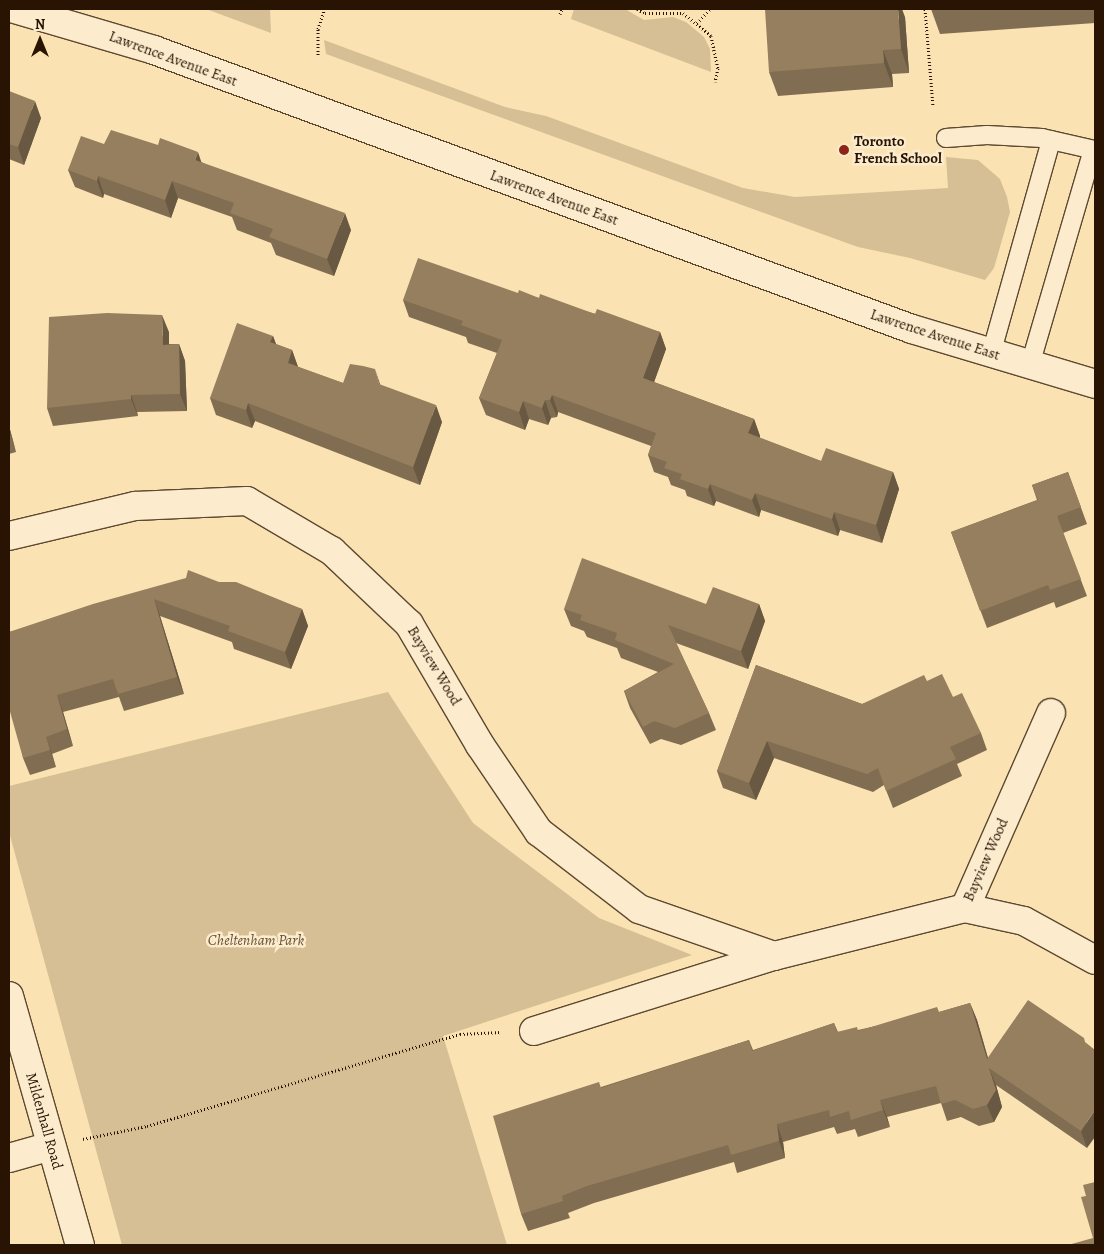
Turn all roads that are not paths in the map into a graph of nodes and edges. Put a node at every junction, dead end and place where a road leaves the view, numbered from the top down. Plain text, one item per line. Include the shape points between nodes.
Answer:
1 (15, 9) edge
2 (946, 138) dead end
3 (1051, 140) junction
4 (1094, 150) edge
5 (991, 354) junction
6 (1030, 365) junction
7 (1095, 383) edge
8 (9, 536) edge
9 (1051, 713) dead end
10 (965, 908) junction
11 (774, 956) junction
12 (1095, 960) edge
13 (9, 996) edge
14 (534, 1031) road end
15 (51, 1146) junction
16 (9, 1158) edge
17 (80, 1245) edge

1 - 5 street, Lawrence Avenue East via 154,50 912,329
2 - 3 lane via 987,135
3 - 4 lane
3 - 5 lane
4 - 6 lane
5 - 6 street, Lawrence Avenue East
6 - 7 street, Lawrence Avenue East
8 - 11 street, Bayview Wood via 135,506 247,501 332,551 410,624 480,745 539,832 639,909
9 - 10 street, Bayview Wood
10 - 11 street, Bayview Wood
10 - 12 street via 1024,922
11 - 14 street, Bayview Wood
13 - 15 street, Mildenhall Road
15 - 16 street
15 - 17 street, Mildenhall Road

